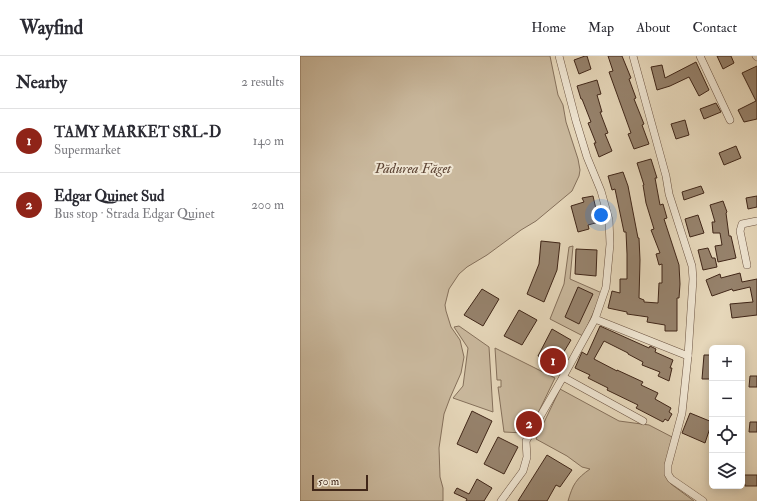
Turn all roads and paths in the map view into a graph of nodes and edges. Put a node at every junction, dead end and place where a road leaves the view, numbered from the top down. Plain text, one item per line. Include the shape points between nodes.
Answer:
1 (559, 56) edge
2 (633, 56) edge
3 (700, 56) edge
4 (730, 120) dead end
5 (757, 221) edge
6 (747, 265) dead end
7 (595, 319) junction
8 (688, 356) junction
9 (563, 377) junction
10 (643, 421) dead end
11 (501, 501) edge
12 (703, 501) edge

1 - 7 street via 576,121 609,220 610,250 606,288
2 - 8 street via 669,194 692,266
3 - 4 street
5 - 6 street via 742,224 741,227
7 - 8 street
7 - 9 street
8 - 12 street via 682,413 668,474 671,479
9 - 10 street
9 - 11 street via 526,441 527,457 523,471

